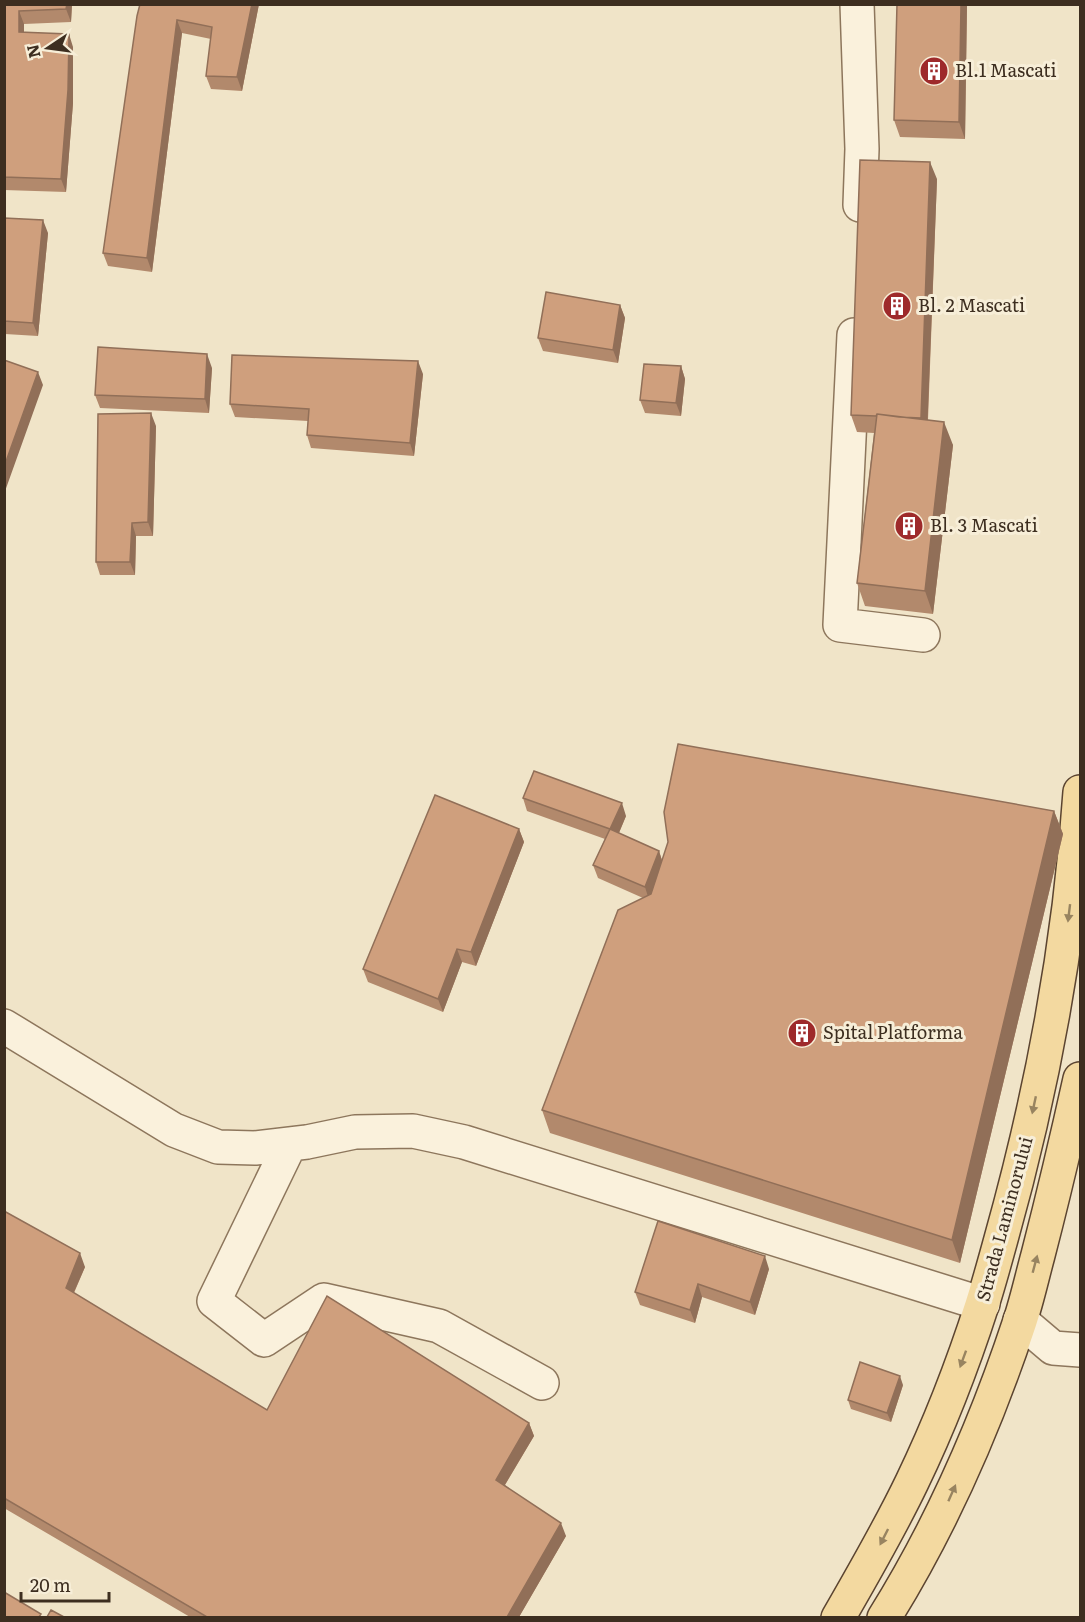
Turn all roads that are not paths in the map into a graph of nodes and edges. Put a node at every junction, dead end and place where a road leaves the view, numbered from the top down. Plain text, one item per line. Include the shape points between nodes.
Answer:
1 (857, 4) edge
2 (858, 231) edge
3 (855, 301) edge
4 (922, 635) dead end
5 (1080, 792) edge
6 (4, 1026) edge
7 (1080, 1079) edge
8 (290, 1144) junction
9 (983, 1304) junction
10 (1020, 1320) junction
11 (1080, 1350) edge
12 (542, 1383) dead end
13 (838, 1617) edge
14 (884, 1617) edge

1 - 2 lane via 862,149
3 - 4 lane via 840,625
5 -> 9 main road, Strada Laminorului via 1054,1016 1020,1169
6 - 8 lane via 174,1130 218,1147
10 -> 7 main road
8 - 9 lane via 355,1132 413,1131 453,1140
8 - 12 lane via 214,1301 264,1340 324,1300 439,1326
9 - 10 main road
9 -> 13 main road, Strada Laminorului via 913,1481
10 - 11 lane via 1053,1348
14 -> 10 main road via 950,1498 985,1418

